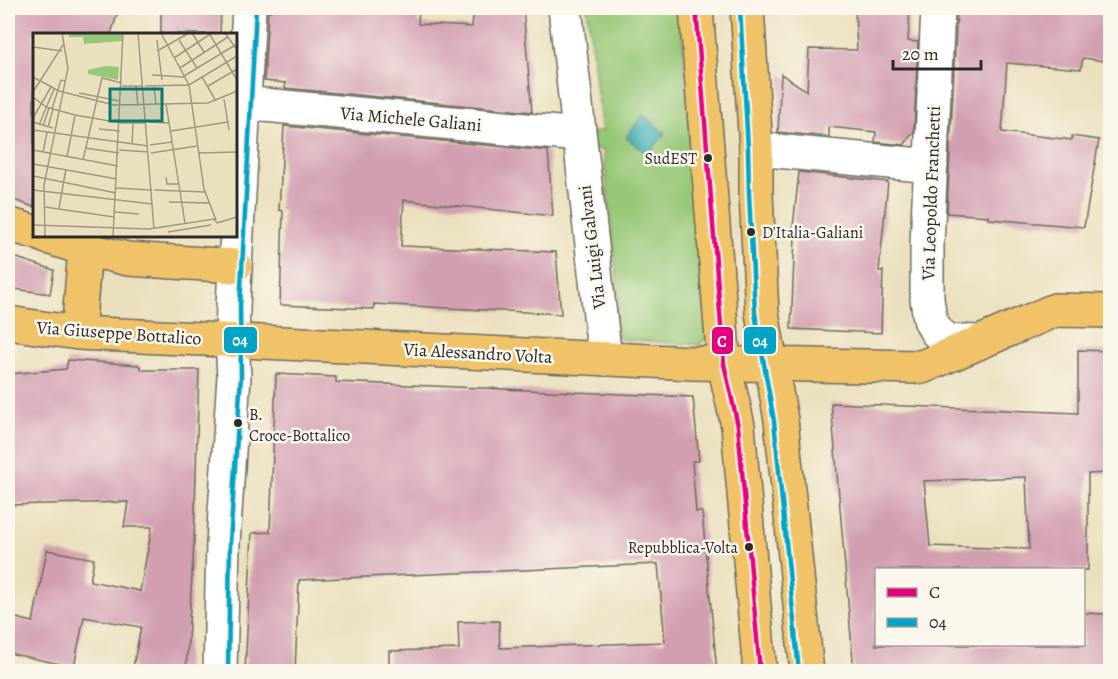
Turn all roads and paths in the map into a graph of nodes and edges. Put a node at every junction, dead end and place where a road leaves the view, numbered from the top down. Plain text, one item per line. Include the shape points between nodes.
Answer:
1 (249, 8) edge
2 (565, 8) edge
3 (696, 8) edge
4 (747, 8) edge
5 (938, 8) edge
6 (243, 103) junction
7 (579, 135) junction
8 (756, 149) junction
9 (931, 165) junction
10 (8, 224) edge
11 (237, 225) edge
12 (33, 232) edge
13 (47, 237) edge
14 (236, 237) edge
15 (85, 249) junction
16 (235, 266) junction
17 (1110, 311) edge
18 (8, 324) edge
19 (78, 333) junction
20 (232, 341) junction
21 (979, 342) junction
22 (605, 360) junction
23 (724, 364) junction
24 (771, 364) junction
25 (220, 672) edge
26 (760, 672) edge
27 (807, 672) edge

1 - 6 street
2 - 7 street, Via Luigi Galvani
3 - 23 main road
4 - 8 main road
5 - 9 street, Via Leopoldo Franchetti
6 - 7 street, Via Michele Galiani
6 - 11 street
7 - 22 street, Via Luigi Galvani
8 - 9 street
8 - 24 main road via 762,313
9 - 21 street, Via Leopoldo Franchetti via 927,299 930,319 948,341
10 - 12 main road
13 - 15 main road
14 - 16 street
15 - 16 main road via 128,259
15 - 19 main road
16 - 20 street
17 - 21 main road, Via Alessandro Volta via 1055,310
18 - 19 main road, Via Giuseppe Bottalico
19 - 20 main road, Via Giuseppe Bottalico
20 - 22 main road, Via Alessandro Volta
20 - 25 street via 234,376 223,543
21 - 24 main road, Via Alessandro Volta via 922,367
22 - 23 main road, Via Alessandro Volta
23 - 24 main road, Via Alessandro Volta
23 - 26 main road via 738,426
24 - 27 main road via 781,420

